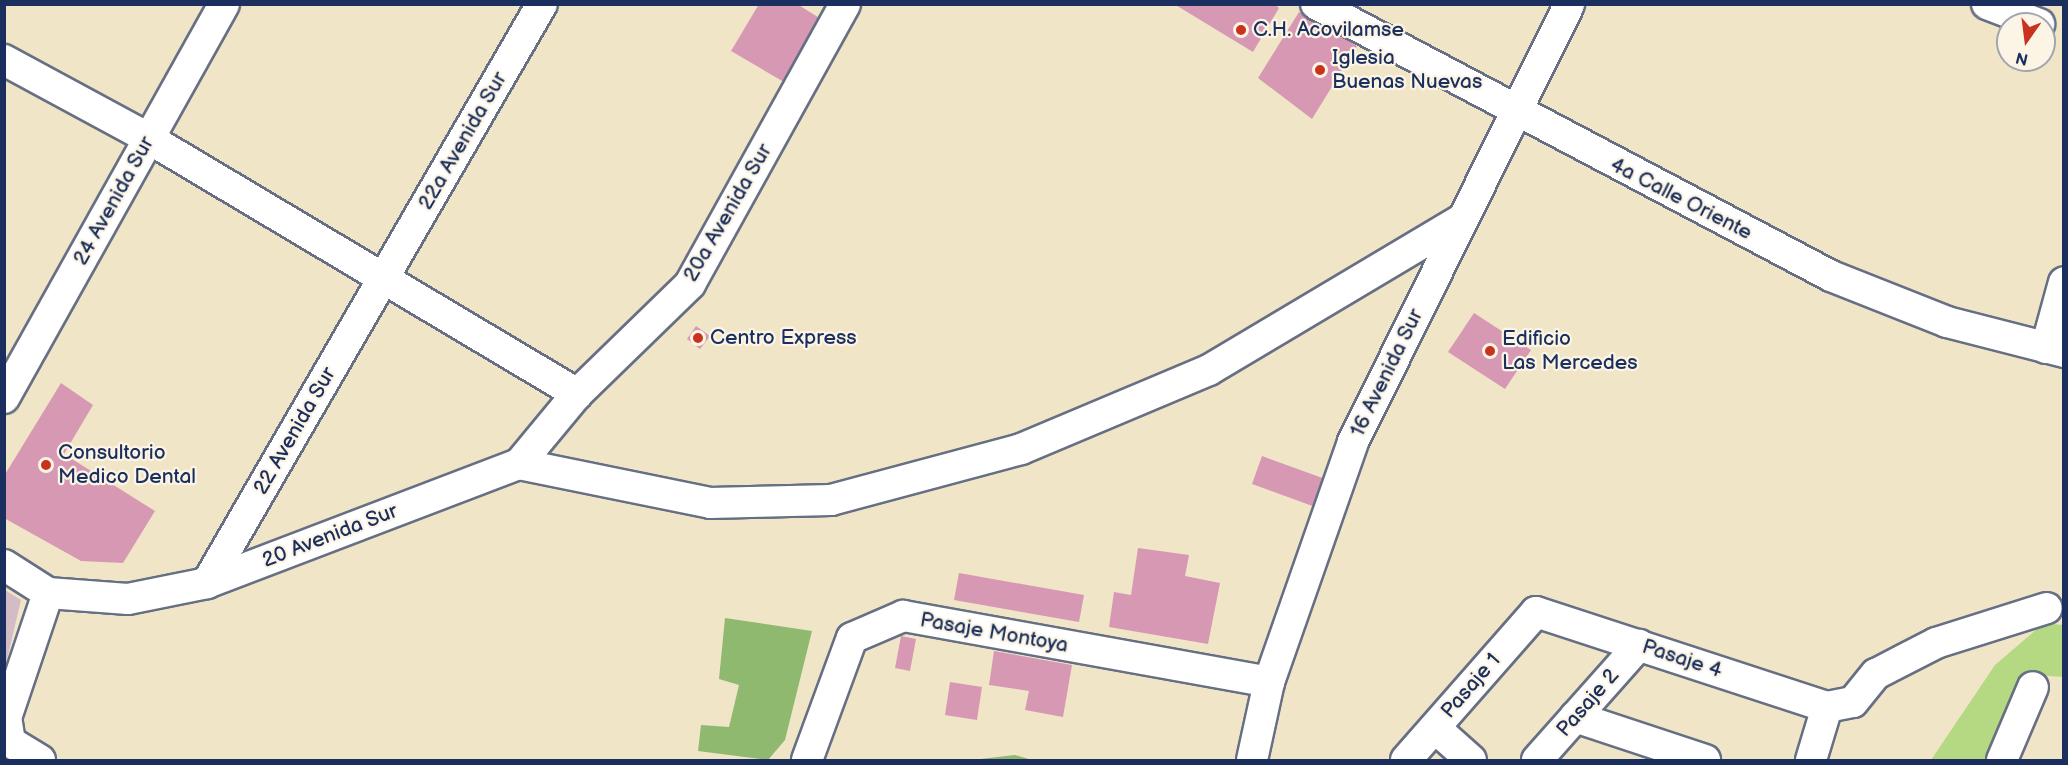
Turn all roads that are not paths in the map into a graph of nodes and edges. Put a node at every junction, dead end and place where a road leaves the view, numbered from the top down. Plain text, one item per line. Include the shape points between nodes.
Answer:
1 (224, 4) edge
2 (542, 4) edge
3 (845, 4) edge
4 (1316, 4) edge
5 (1569, 4) edge
6 (1987, 4) edge
7 (2007, 12) edge
8 (4, 60) edge
9 (1517, 113) junction
10 (148, 138) junction
11 (1462, 219) junction
12 (384, 278) junction
13 (2064, 282) edge
14 (2055, 350) edge
15 (577, 394) junction
16 (4, 398) edge
17 (519, 464) junction
18 (4, 565) edge
19 (207, 583) junction
20 (48, 593) junction
21 (2047, 608) dead end
22 (1536, 612) joint
23 (1639, 645) junction
24 (1269, 682) junction
25 (2033, 687) dead end
26 (1827, 707) junction
27 (1575, 717) junction
28 (1435, 728) junction
29 (40, 760) edge
30 (807, 760) edge
31 (1252, 760) edge
32 (1406, 760) edge
33 (1471, 760) edge
34 (1537, 760) edge
35 (1706, 760) edge
36 (1810, 760) edge
37 (2002, 760) edge

1 - 10 street, 24 Avenida Sur
2 - 12 street, 22a Avenida Sur
3 - 15 street, 20a Avenida Sur via 690,284
4 - 9 street, 4a Calle Oriente
5 - 9 street, 16 Avenida Sur
6 - 7 street
8 - 10 street
9 - 11 street, 16 Avenida Sur
9 - 14 street, 4a Calle Oriente via 1831,276 1947,322
10 - 12 street
10 - 16 street, 24 Avenida Sur
11 - 17 street via 1209,370 1022,449 831,500 710,503
11 - 24 street, 16 Avenida Sur via 1353,442
12 - 15 street
12 - 19 street, 22 Avenida Sur
13 - 14 street
15 - 17 street, 20 Avenida Sur
17 - 19 street, 20 Avenida Sur
18 - 20 street
19 - 20 street, 20 Avenida Sur via 128,599
20 - 29 street via 6,718 10,742
21 - 26 street via 1935,644 1876,674 1853,702
22 - 23 street, Pasaje 4
22 - 28 street, Pasaje 1
23 - 26 street, Pasaje 4
23 - 27 street, Pasaje 2
24 - 30 street, Pasaje Montoya via 903,616 852,638
24 - 31 street, 16 Avenida Sur
25 - 37 street
26 - 36 street
27 - 34 street, Pasaje 2
27 - 35 street
28 - 32 street, Pasaje 1
28 - 33 street

